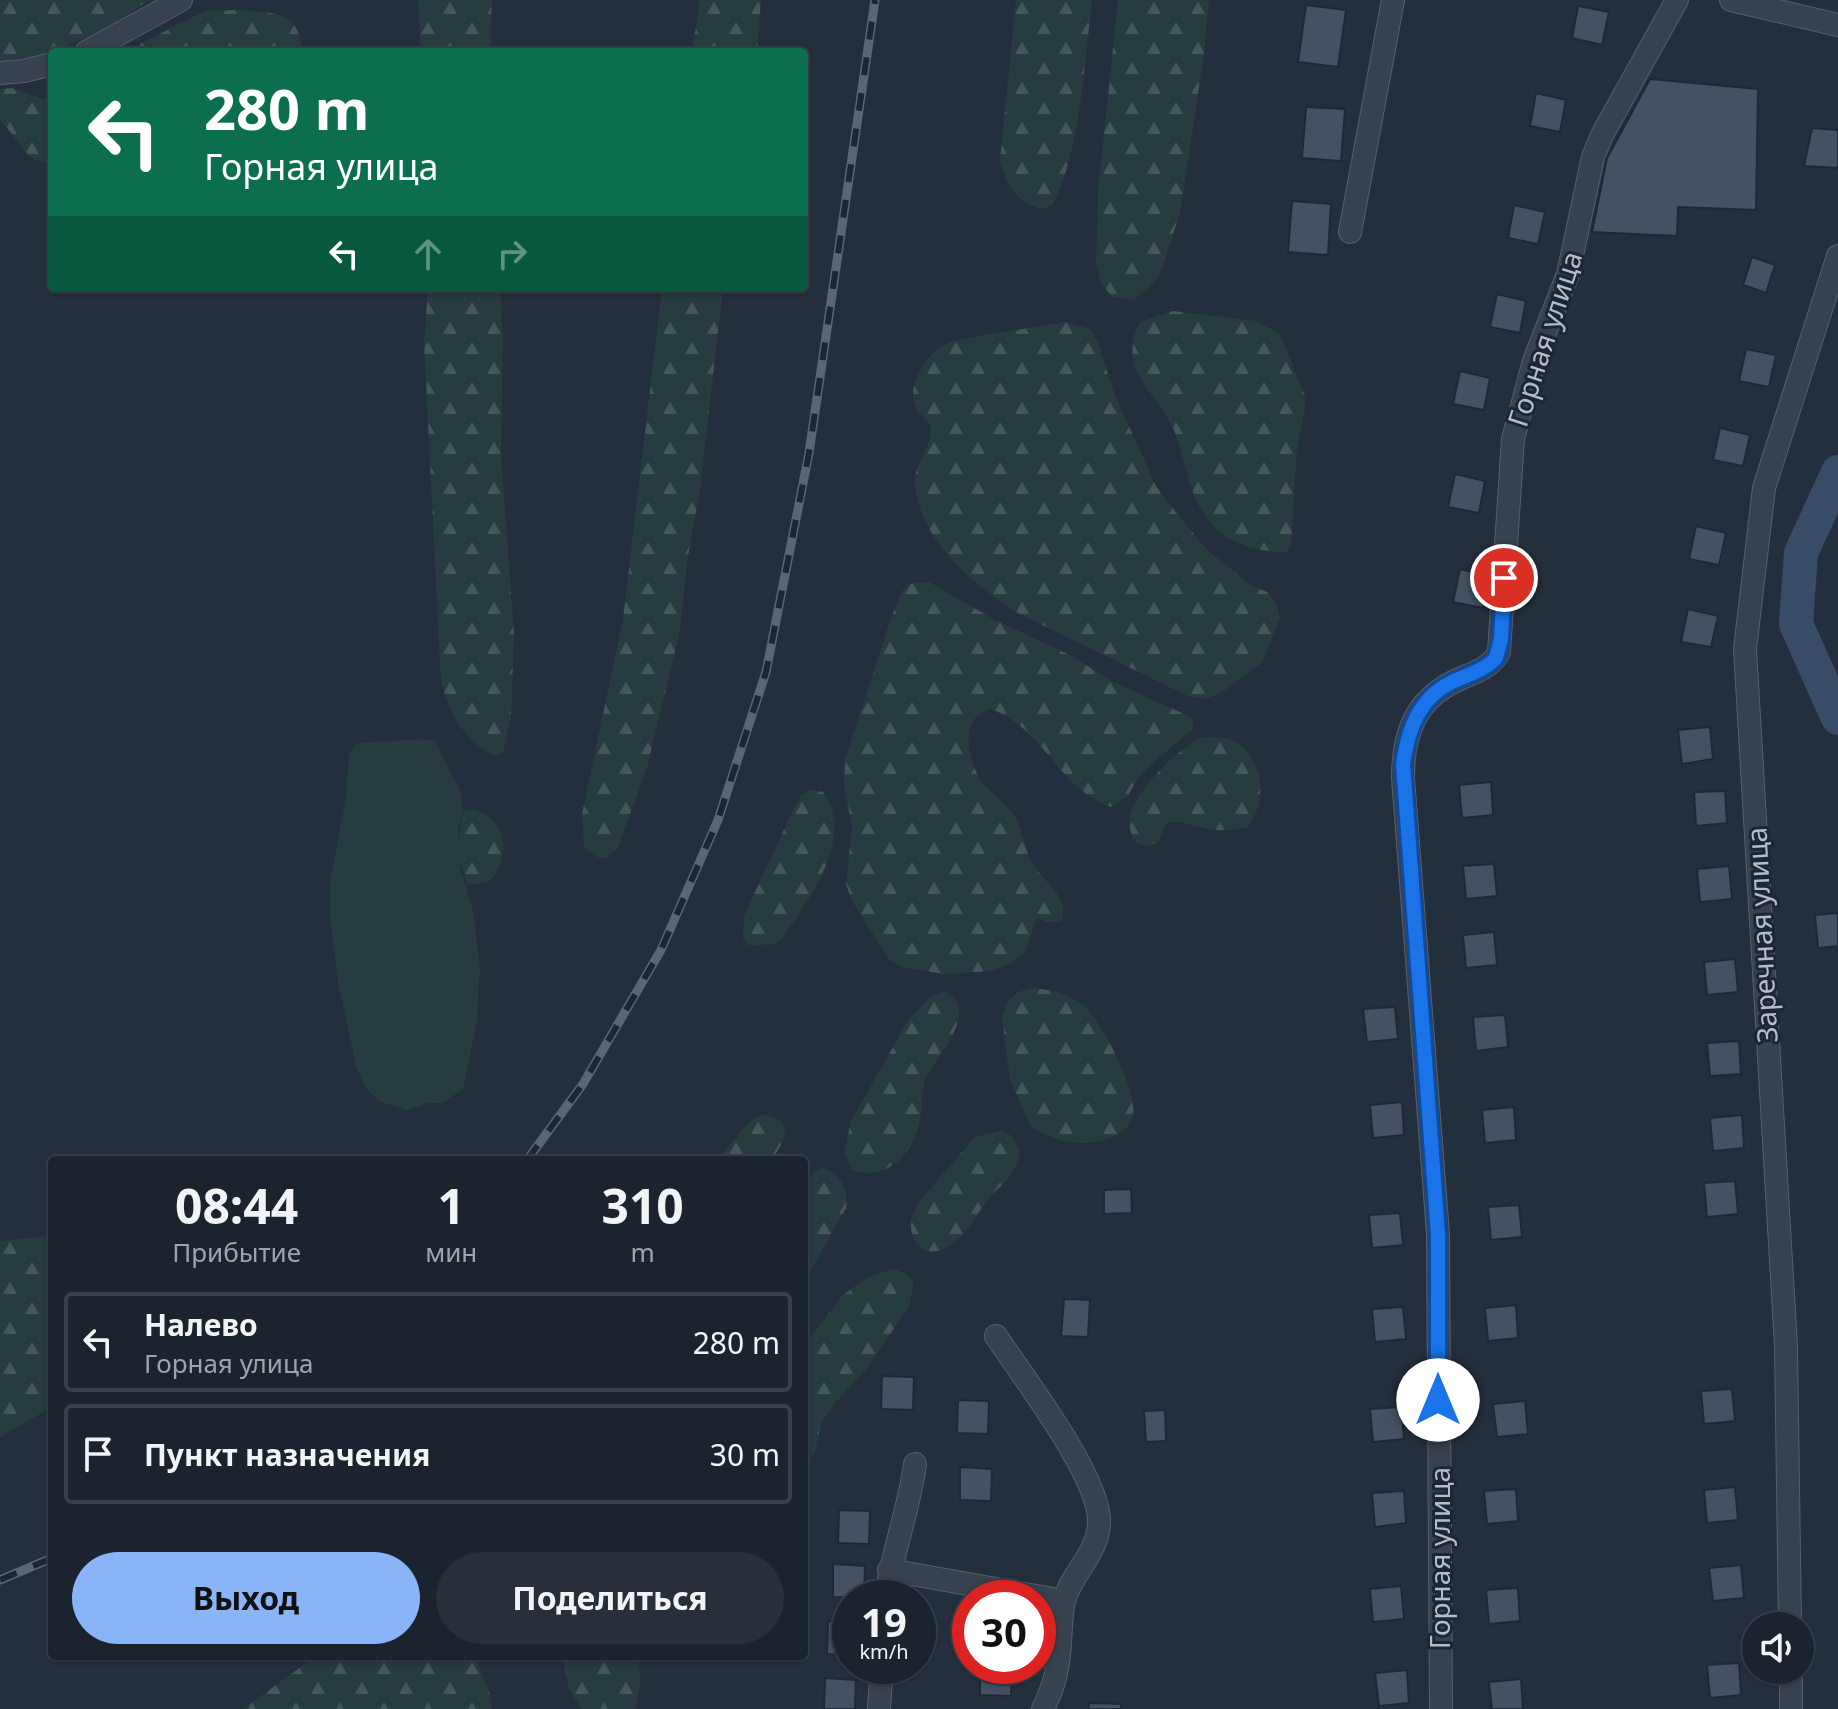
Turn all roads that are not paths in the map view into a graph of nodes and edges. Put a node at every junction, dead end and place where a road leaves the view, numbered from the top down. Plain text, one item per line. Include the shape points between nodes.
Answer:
1 (181, 0) edge
2 (1393, 0) edge
3 (1677, 0) edge
4 (1731, 0) edge
5 (1838, 25) edge
6 (93, 48) edge
7 (48, 65) edge
8 (0, 73) edge
9 (1350, 232) dead end
10 (1838, 256) edge
11 (996, 1336) dead end
12 (915, 1464) dead end
13 (889, 1570) junction
14 (888, 1580) edge
15 (1064, 1601) junction
16 (1790, 1612) edge
17 (881, 1684) edge
18 (1791, 1684) edge
19 (879, 1709) edge
20 (1043, 1709) edge
21 (1441, 1709) edge
22 (1791, 1709) edge

1 - 6 street
2 - 9 street
3 - 21 street, Горная улица via 1593,157 1568,274 1523,398 1510,470 1499,652 1492,662 1426,700 1406,745 1403,778 1438,1234
4 - 5 street
7 - 8 street
10 - 16 street, Заречная улица via 1764,488 1745,649 1786,1346
11 - 15 street via 1093,1490 1099,1524 1095,1541
12 - 13 street
13 - 14 street
13 - 15 street
15 - 20 street via 1058,1668
17 - 19 street
18 - 22 street

